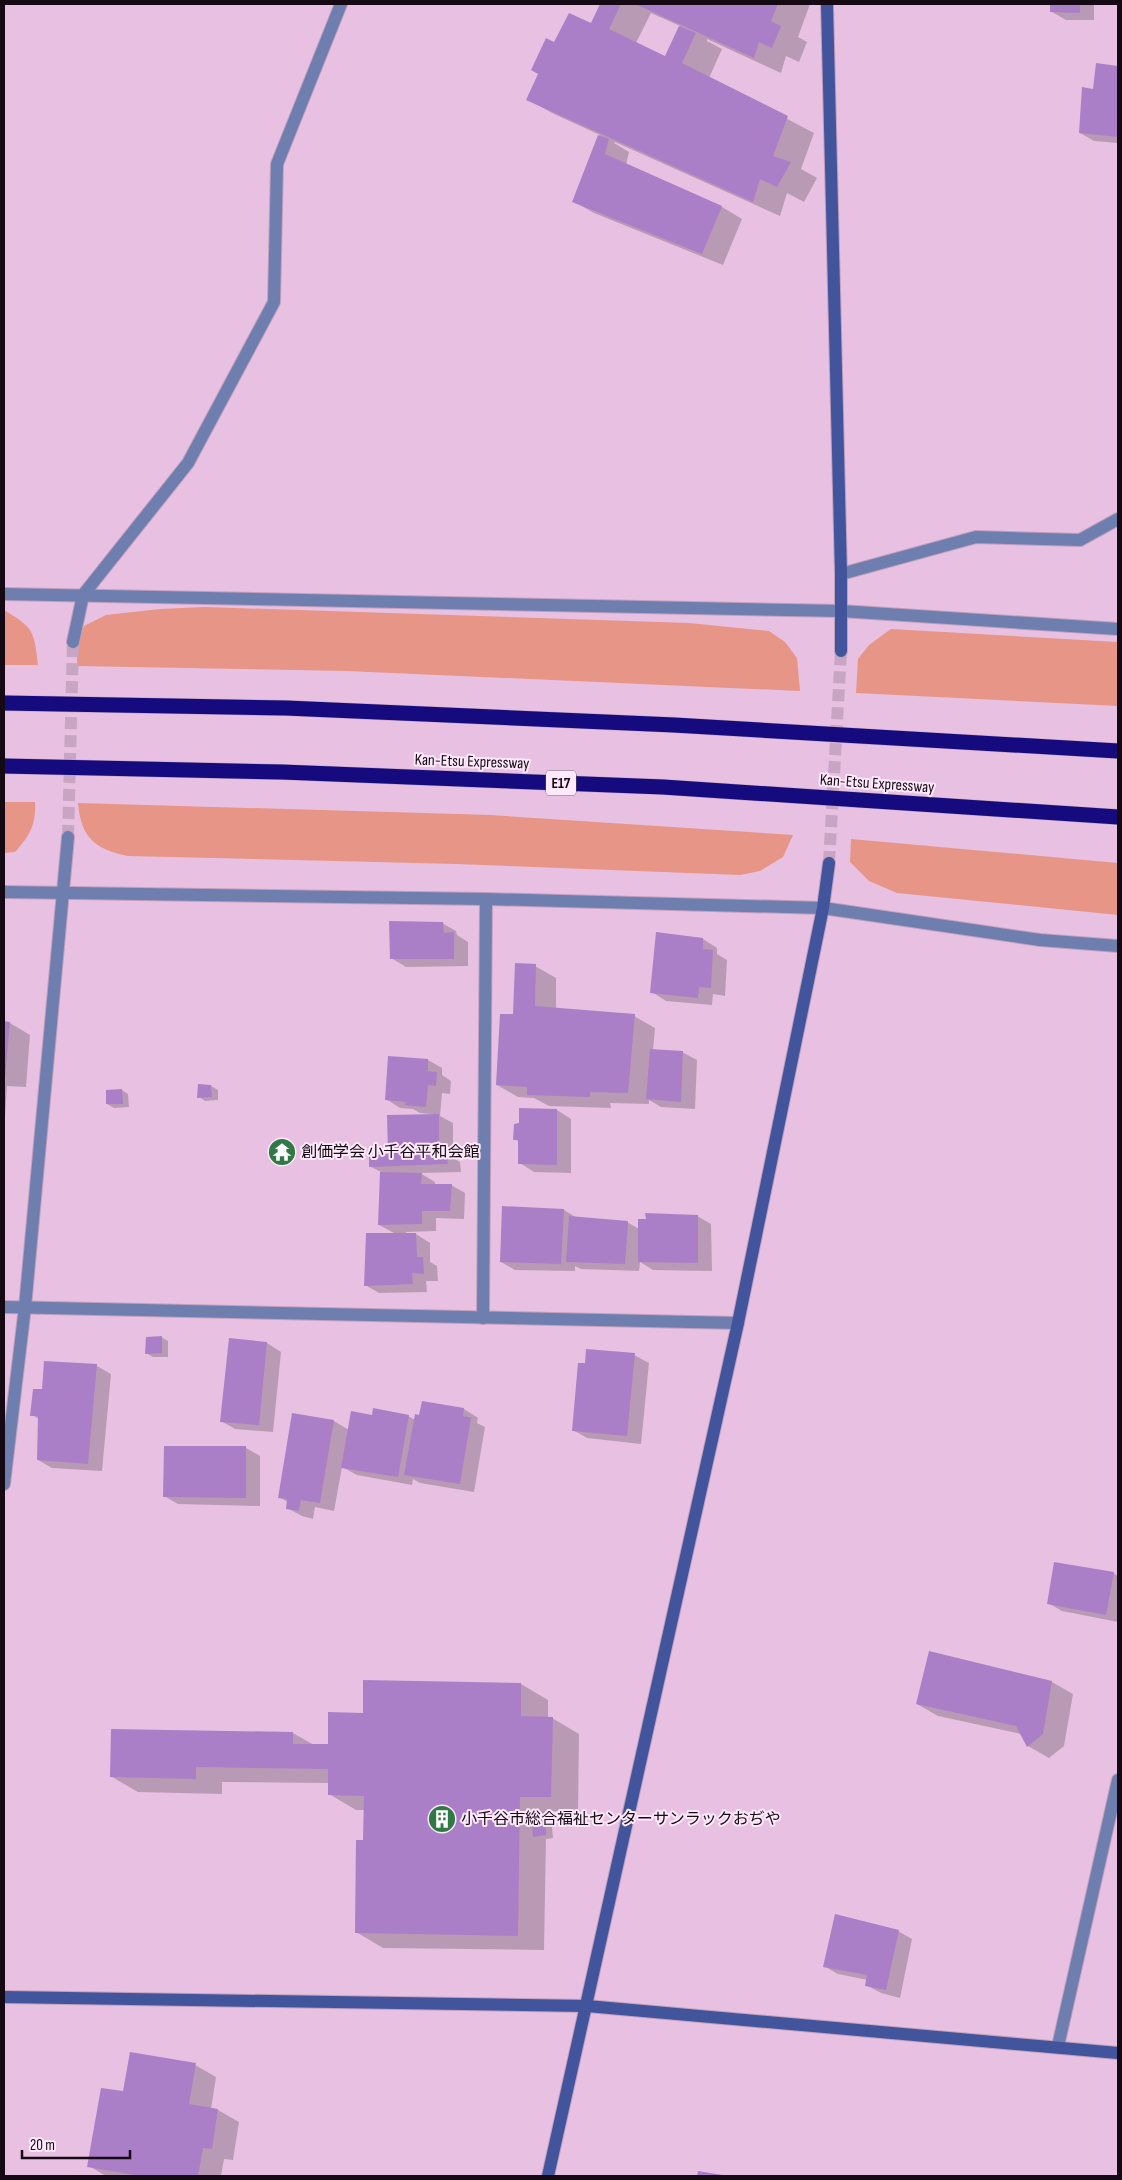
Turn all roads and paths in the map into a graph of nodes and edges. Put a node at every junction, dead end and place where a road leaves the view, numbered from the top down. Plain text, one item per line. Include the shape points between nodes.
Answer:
1 (341, 4) edge
2 (826, 4) edge
3 (1118, 519) edge
4 (841, 574) junction
5 (4, 594) edge
6 (83, 595) junction
7 (841, 612) junction
8 (1118, 629) edge
9 (73, 642) tunnel mouth
10 (841, 651) tunnel mouth
11 (4, 703) edge
12 (1118, 751) edge
13 (4, 766) edge
14 (1118, 817) edge
15 (68, 837) tunnel mouth
16 (829, 863) tunnel mouth
17 (4, 892) edge
18 (64, 892) junction
19 (486, 899) junction
20 (822, 908) junction
21 (1118, 946) edge
22 (4, 1307) edge
23 (25, 1307) junction
24 (483, 1318) junction
25 (738, 1324) junction
26 (4, 1484) edge
27 (1118, 1780) edge
28 (4, 1997) edge
29 (587, 2006) junction
30 (1058, 2046) junction
31 (1118, 2052) edge
32 (548, 2176) edge

1 - 6 street via 277,164 274,302 188,463
2 - 4 street
3 - 4 street via 1080,540 976,537
4 - 7 street
5 - 6 street
6 - 7 street
6 - 9 street
7 - 8 street
7 - 10 street
11 - 12 highway via 286,708 674,725
13 - 14 highway, Kan-Etsu Expressway / E17 via 282,772 664,787
15 - 18 street
16 - 20 street
17 - 18 street
18 - 19 street
18 - 23 street
19 - 20 street
19 - 24 street
20 - 21 street via 1040,940
20 - 25 street
22 - 23 street
23 - 24 street
23 - 26 street
24 - 25 street
25 - 29 street
27 - 30 street
28 - 29 street
29 - 30 street
29 - 32 street
30 - 31 street

